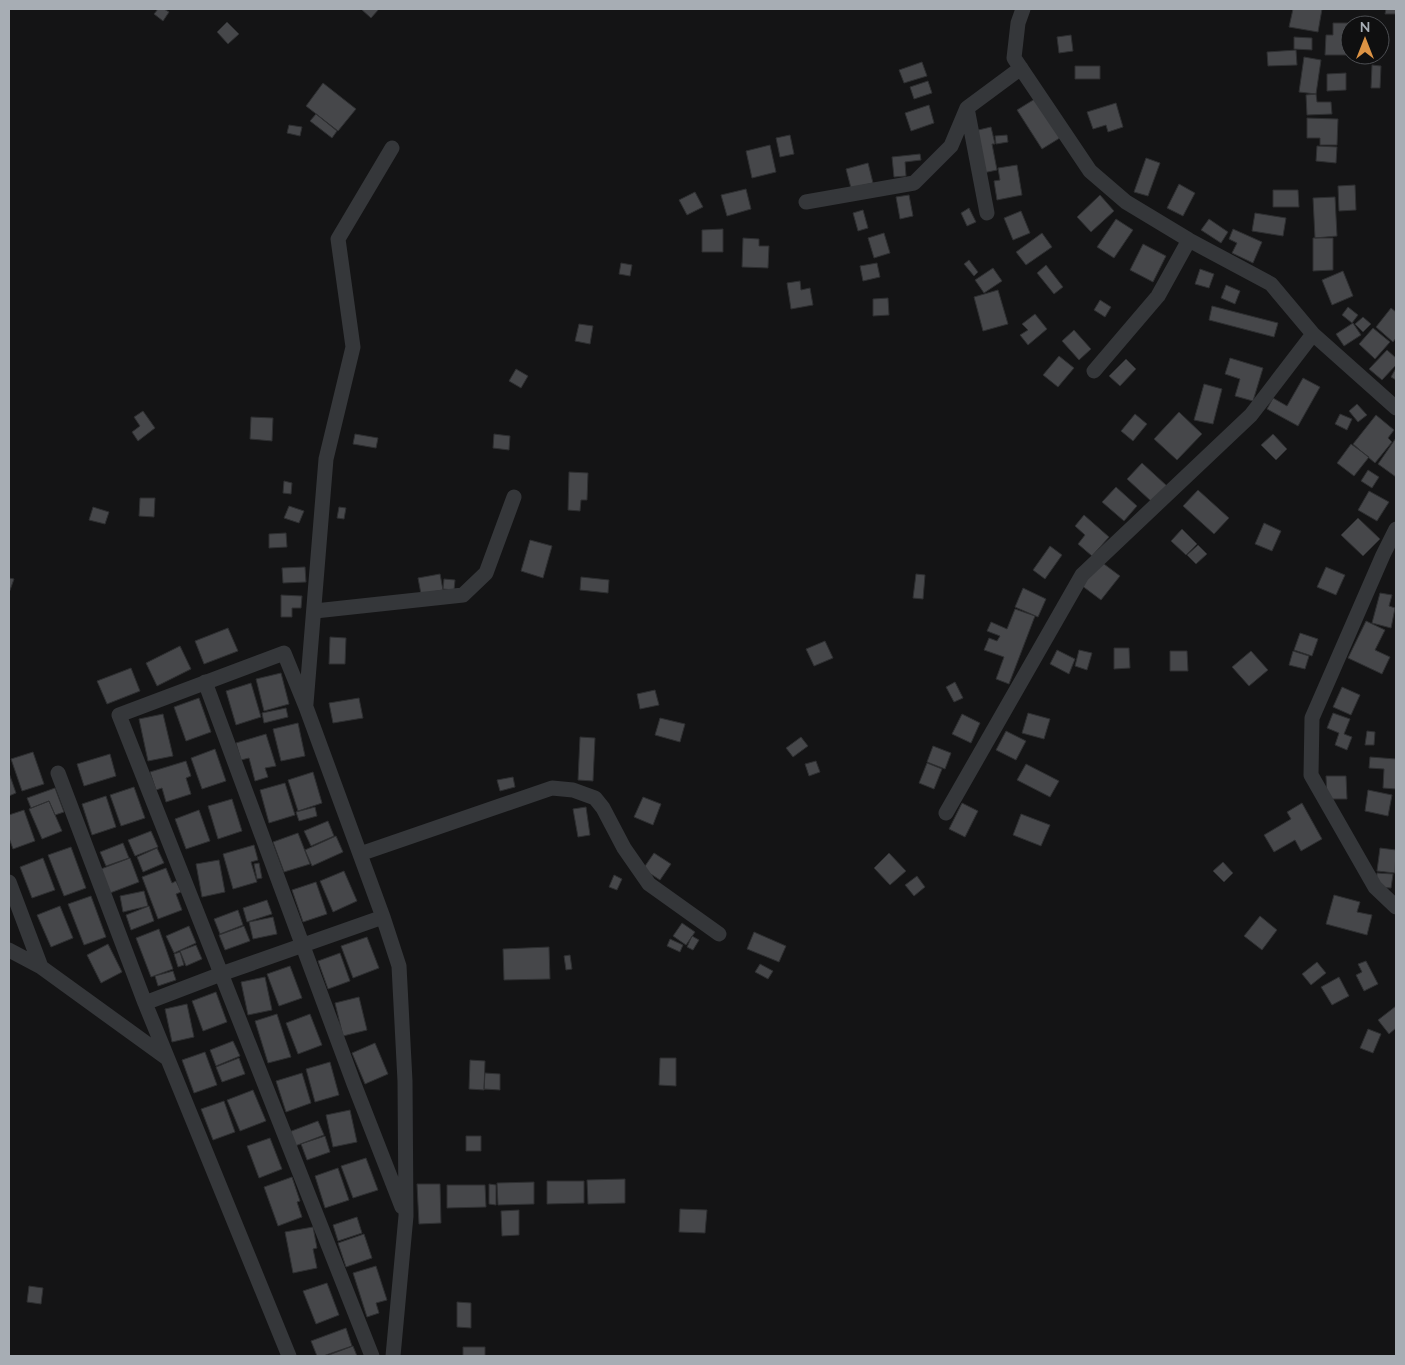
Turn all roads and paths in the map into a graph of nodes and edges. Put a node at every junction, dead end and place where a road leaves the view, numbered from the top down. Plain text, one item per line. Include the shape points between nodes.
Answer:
1 (1023, 9) edge
2 (1021, 68) junction
3 (967, 108) junction
4 (392, 148) dead end
5 (806, 202) dead end
6 (987, 213) dead end
7 (1189, 240) junction
8 (1313, 334) junction
9 (1094, 371) dead end
10 (1396, 408) edge
11 (514, 496) dead end
12 (1396, 529) edge
13 (315, 611) junction
14 (205, 682) junction
15 (306, 708) junction
16 (58, 773) dead end
17 (946, 813) dead end
18 (360, 854) junction
19 (9, 882) edge
20 (1396, 907) edge
21 (382, 917) junction
22 (719, 934) dead end
23 (304, 946) junction
24 (9, 950) edge
25 (41, 967) junction
26 (222, 974) junction
27 (145, 1003) junction
28 (169, 1060) junction
29 (406, 1216) junction
30 (289, 1356) edge
31 (372, 1356) edge
32 (393, 1356) edge

1 - 2 street via 1014,58
2 - 3 street
2 - 7 street via 1090,171 1126,202
3 - 5 street via 951,146 914,183
3 - 6 street
4 - 13 street via 338,240 353,347 326,459
7 - 8 street via 1271,284
7 - 9 street via 1158,296
8 - 10 street
8 - 17 street via 1251,415 1082,575
11 - 13 street via 486,573 463,595
12 - 20 street via 1312,718 1312,775 1375,887
13 - 15 street
14 - 15 street via 284,653
14 - 23 street
14 - 26 street via 119,715
15 - 18 street
16 - 27 street
18 - 21 street
18 - 22 street via 552,788 573,790 595,798 604,808 624,848 649,884
19 - 25 street
21 - 23 street
21 - 29 street via 399,966 405,1081
23 - 26 street
23 - 29 street
24 - 25 street
25 - 28 street
26 - 27 street
26 - 31 street
27 - 28 street
28 - 30 street
29 - 32 street

